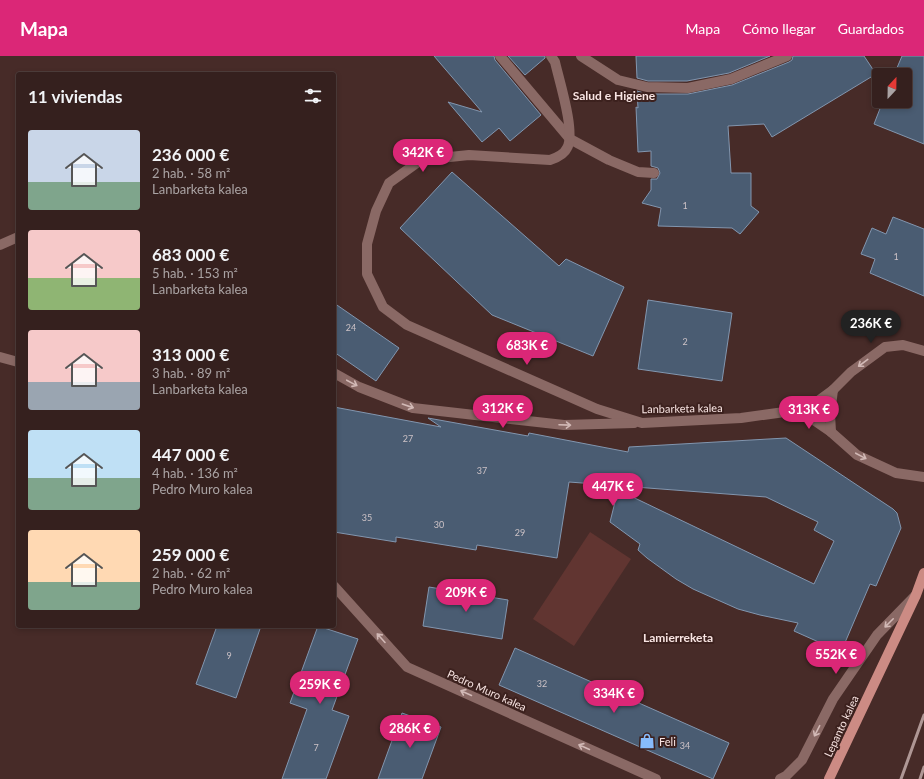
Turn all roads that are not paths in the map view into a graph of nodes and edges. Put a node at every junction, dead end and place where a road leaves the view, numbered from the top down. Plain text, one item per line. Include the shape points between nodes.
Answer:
1 (500, 56) edge
2 (551, 56) edge
3 (581, 56) edge
4 (787, 56) edge
5 (570, 139) junction
6 (654, 173) dead end
7 (16, 238) edge
8 (0, 245) edge
9 (924, 351) edge
10 (0, 357) edge
11 (16, 361) edge
12 (336, 374) edge
13 (833, 390) junction
14 (799, 410) junction
15 (642, 423) junction
16 (831, 432) junction
17 (924, 477) edge
18 (924, 573) edge
19 (336, 588) edge
20 (916, 595) junction
21 (656, 779) edge
22 (780, 779) edge
23 (829, 779) edge

1 - 5 street
2 - 5 street via 555,62
3 - 4 street via 618,80 647,87 688,88 731,79
5 - 6 street via 638,172
5 - 15 street, Lanbarketa kalea via 567,149 560,156 550,160 469,155 421,160 389,183 379,204 367,244 367,274 383,307 407,325 597,409
7 - 8 street
9 -> 13 street, Lanbarketa kalea via 903,345 885,347 851,372
10 - 11 street
12 -> 15 street via 359,387 413,408 564,425
13 - 14 street, Lanbarketa kalea
13 - 16 street
14 - 15 street, Lanbarketa kalea via 741,418
14 - 16 street
16 -> 17 street via 857,455 896,473
18 - 20 main road, Lepanto kalea
21 -> 19 street, Pedro Muro kalea via 407,667
20 -> 22 street via 877,635 833,699 802,760
20 - 23 main road, Lepanto kalea

